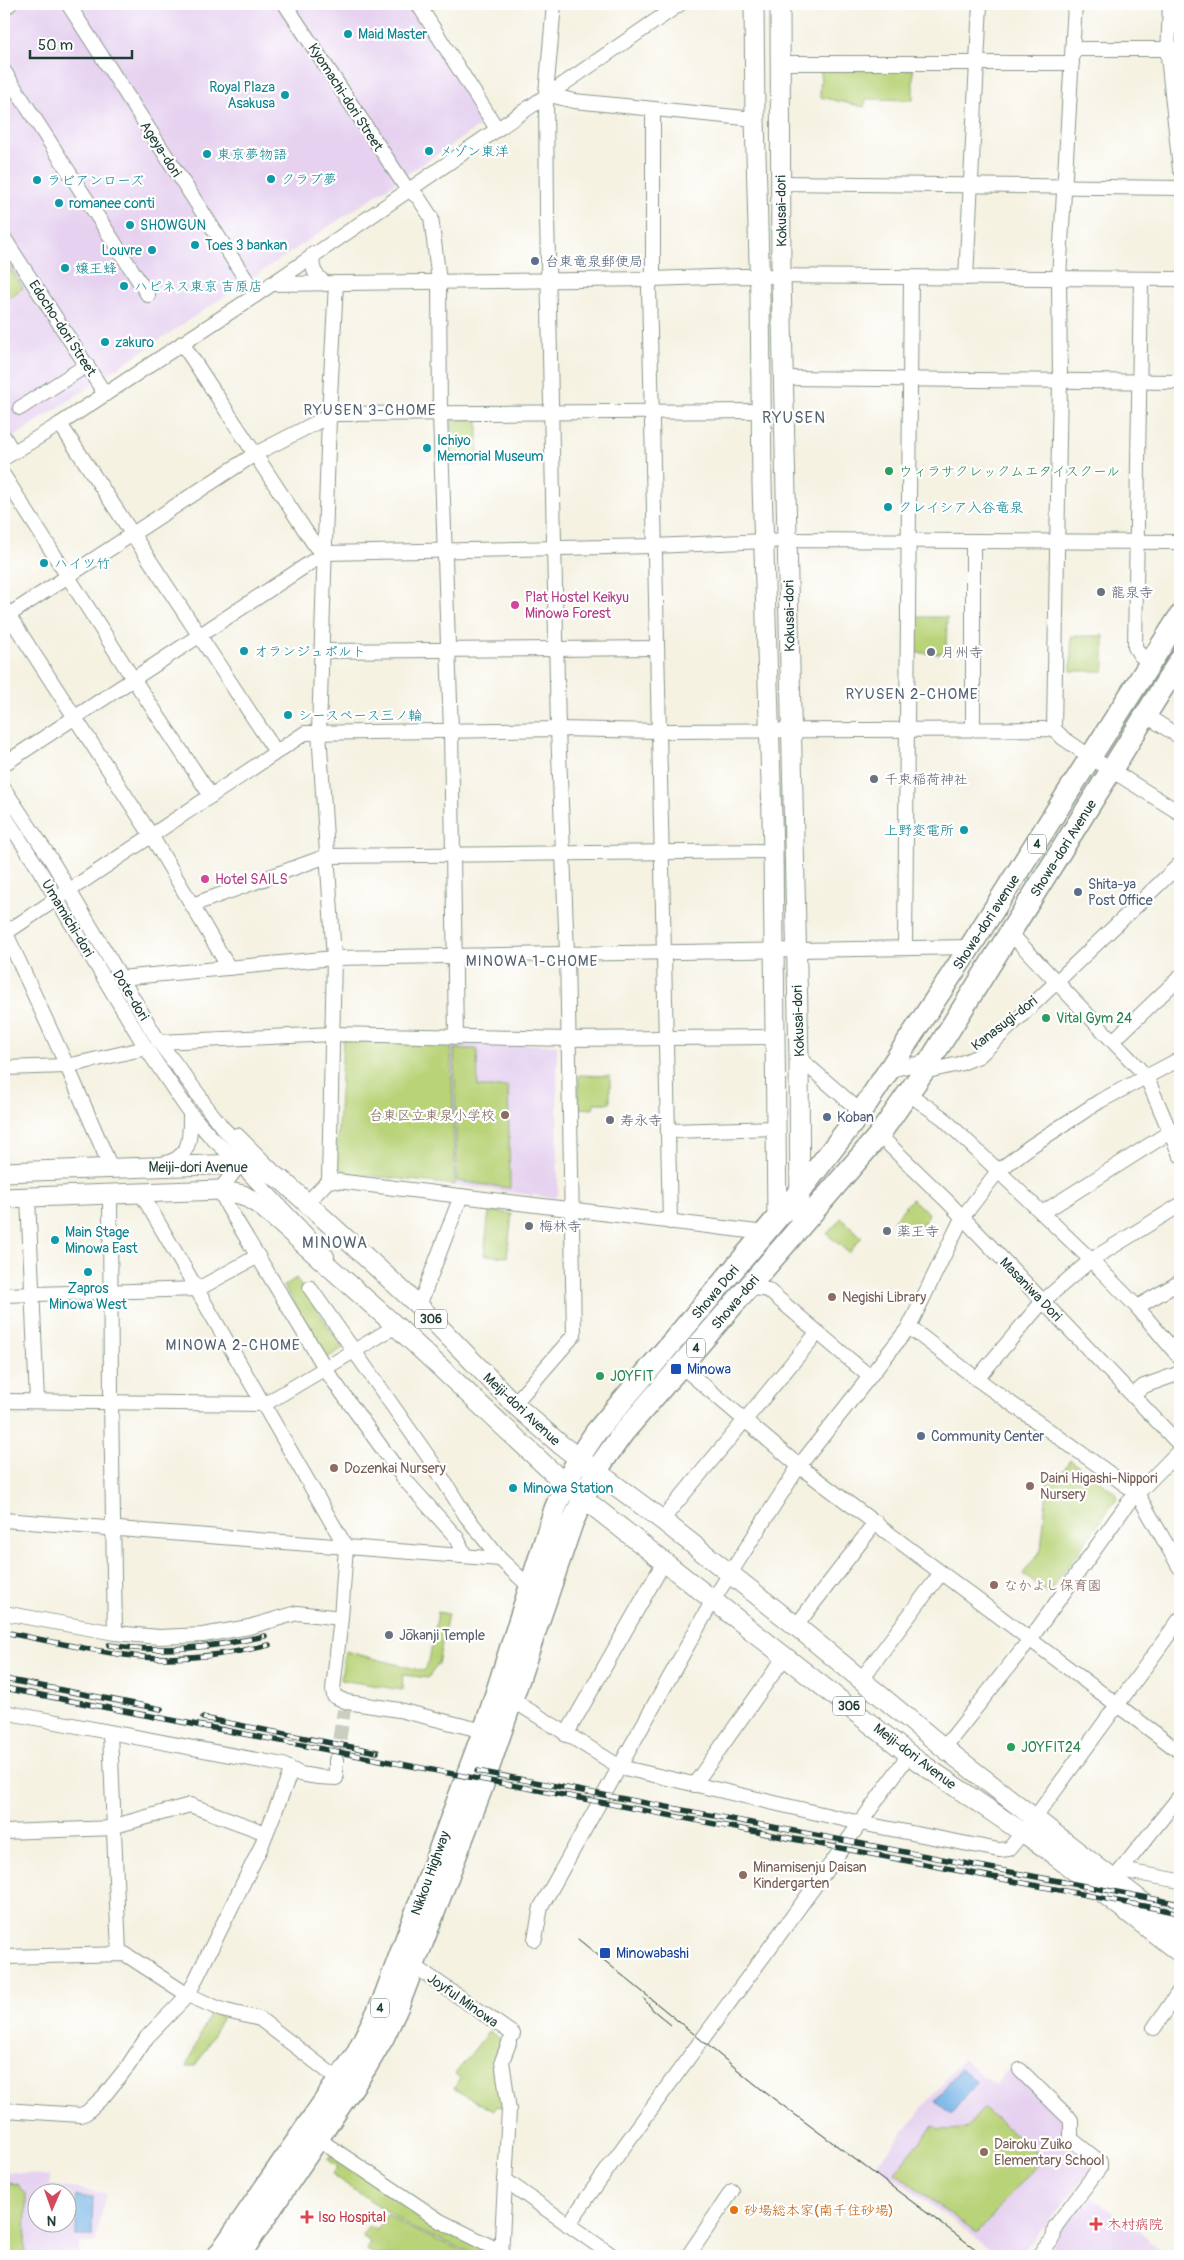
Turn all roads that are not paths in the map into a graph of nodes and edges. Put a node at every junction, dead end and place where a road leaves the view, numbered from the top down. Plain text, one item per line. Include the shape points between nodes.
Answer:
1 (10, 4) edge
2 (68, 4) edge
3 (285, 4) edge
4 (418, 4) edge
5 (554, 4) edge
6 (680, 4) edge
7 (754, 4) edge
8 (780, 4) edge
9 (980, 4) edge
10 (1075, 4) edge
11 (1170, 4) edge
12 (4, 8) edge
13 (1073, 49) junction
14 (1174, 49) edge
15 (780, 63) junction
16 (976, 63) junction
17 (1072, 64) junction
18 (4, 71) edge
19 (546, 94) junction
20 (653, 110) junction
21 (755, 119) junction
22 (498, 129) junction
23 (1180, 169) edge
24 (780, 183) junction
25 (969, 185) junction
26 (1066, 186) junction
27 (1180, 188) edge
28 (407, 189) junction
29 (4, 238) edge
30 (313, 254) junction
31 (760, 276) junction
32 (781, 276) junction
33 (911, 278) junction
34 (966, 278) junction
35 (1059, 278) junction
36 (651, 279) junction
37 (1140, 279) junction
38 (1180, 279) edge
39 (548, 280) junction
40 (439, 281) junction
41 (331, 283) junction
42 (271, 284) junction
43 (148, 295) dead end
44 (256, 295) junction
45 (182, 343) junction
46 (87, 365) junction
47 (783, 378) junction
48 (909, 379) junction
49 (1060, 380) junction
50 (1139, 381) junction
51 (1180, 382) edge
52 (105, 394) junction
53 (20, 408) dead end
54 (761, 411) junction
55 (552, 412) junction
56 (653, 412) junction
57 (440, 414) junction
58 (329, 416) junction
59 (60, 424) junction
60 (4, 437) edge
61 (255, 454) junction
62 (9, 455) edge
63 (4, 476) edge
64 (133, 534) junction
65 (787, 540) junction
66 (907, 541) junction
67 (973, 541) junction
68 (764, 542) junction
69 (1057, 542) junction
70 (1138, 542) junction
71 (1180, 542) edge
72 (654, 546) junction
73 (555, 548) junction
74 (445, 551) junction
75 (326, 554) junction
76 (67, 576) junction
77 (5, 614) edge
78 (1180, 616) edge
79 (200, 635) junction
80 (657, 648) junction
81 (557, 649) junction
82 (448, 650) junction
83 (322, 651) junction
84 (1180, 660) edge
85 (1151, 663) junction
86 (134, 680) junction
87 (1145, 715) junction
88 (74, 719) junction
89 (558, 729) junction
90 (768, 729) junction
91 (790, 729) junction
92 (908, 729) junction
93 (973, 729) junction
94 (1054, 729) junction
95 (451, 731) junction
96 (659, 731) junction
97 (319, 732) junction
98 (1180, 737) edge
99 (276, 752) junction
100 (1092, 758) junction
101 (4, 764) edge
102 (1112, 770) junction
103 (4, 789) edge
104 (211, 796) junction
105 (1180, 813) edge
106 (4, 816) edge
107 (151, 835) junction
108 (773, 851) junction
109 (662, 853) junction
110 (563, 854) junction
111 (327, 856) junction
112 (452, 856) junction
113 (1180, 864) edge
114 (69, 891) junction
115 (56, 899) junction
116 (192, 905) junction
117 (4, 931) edge
118 (1010, 933) junction
119 (905, 947) junction
120 (970, 947) junction
121 (774, 949) junction
122 (796, 949) junction
123 (665, 952) junction
124 (566, 953) junction
125 (455, 956) junction
126 (334, 958) junction
127 (229, 968) junction
128 (1180, 977) edge
129 (120, 978) junction
130 (1057, 982) junction
131 (333, 1034) junction
132 (456, 1037) junction
133 (776, 1037) junction
134 (667, 1038) junction
135 (568, 1039) junction
136 (1113, 1041) junction
137 (159, 1042) junction
138 (146, 1048) junction
139 (799, 1058) junction
140 (1180, 1059) edge
141 (67, 1066) junction
142 (926, 1066) junction
143 (4, 1068) edge
144 (890, 1070) junction
145 (1146, 1076) junction
146 (196, 1093) junction
147 (909, 1094) junction
148 (861, 1112) junction
149 (190, 1113) junction
150 (777, 1128) junction
151 (1175, 1130) edge
152 (669, 1132) junction
153 (879, 1135) junction
154 (1180, 1155) edge
155 (240, 1164) junction
156 (146, 1167) junction
157 (111, 1168) junction
158 (998, 1171) junction
159 (4, 1172) edge
160 (329, 1180) junction
161 (283, 1181) junction
162 (220, 1190) junction
163 (800, 1191) junction
164 (141, 1193) junction
165 (110, 1194) junction
166 (461, 1196) junction
167 (28, 1197) junction
168 (4, 1198) edge
169 (307, 1203) junction
170 (1180, 1205) edge
171 (571, 1210) junction
172 (1042, 1213) junction
173 (962, 1218) junction
174 (670, 1222) junction
175 (771, 1226) junction
176 (800, 1228) junction
177 (258, 1256) junction
178 (1091, 1260) junction
179 (341, 1276) junction
180 (1180, 1282) edge
181 (748, 1287) junction
182 (310, 1288) dead end
183 (198, 1289) junction
184 (110, 1292) junction
185 (4, 1295) edge
186 (33, 1295) junction
187 (1042, 1301) junction
188 (419, 1306) junction
189 (1137, 1307) junction
190 (396, 1326) junction
191 (909, 1327) junction
192 (817, 1333) junction
193 (353, 1352) junction
194 (1180, 1358) edge
195 (681, 1366) junction
196 (326, 1369) junction
197 (1180, 1374) edge
198 (869, 1376) junction
199 (977, 1379) junction
200 (1132, 1396) junction
201 (4, 1401) edge
202 (37, 1401) junction
203 (110, 1402) junction
204 (265, 1404) junction
205 (514, 1404) junction
206 (744, 1419) junction
207 (1180, 1445) edge
208 (1180, 1450) edge
209 (577, 1458) junction
210 (799, 1466) junction
211 (596, 1471) junction
212 (564, 1484) junction
213 (1137, 1492) junction
214 (583, 1498) junction
215 (4, 1520) edge
216 (662, 1520) junction
217 (876, 1522) junction
218 (114, 1528) junction
219 (346, 1547) junction
220 (465, 1556) junction
221 (500, 1559) junction
222 (664, 1562) junction
223 (1180, 1568) edge
224 (941, 1573) junction
225 (730, 1574) junction
226 (530, 1587) junction
227 (713, 1600) junction
228 (4, 1613) edge
229 (341, 1618) junction
230 (1180, 1619) edge
231 (796, 1626) junction
232 (115, 1633) junction
233 (1031, 1638) junction
234 (786, 1656) junction
235 (860, 1681) junction
236 (505, 1696) junction
237 (1117, 1704) junction
238 (4, 1712) edge
239 (484, 1731) junction
240 (110, 1733) junction
241 (566, 1735) junction
242 (944, 1748) junction
243 (1180, 1752) edge
244 (909, 1754) junction
245 (336, 1760) tunnel mouth
246 (619, 1769) junction
247 (291, 1770) junction
248 (694, 1785) junction
249 (1180, 1796) edge
250 (860, 1823) junction
251 (1029, 1826) junction
252 (115, 1827) junction
253 (4, 1832) edge
254 (266, 1833) junction
255 (1180, 1881) edge
256 (1113, 1882) junction
257 (1180, 1932) edge
258 (535, 1938) dead end
259 (119, 1953) junction
260 (1180, 1953) edge
261 (4, 1957) edge
262 (413, 1966) junction
263 (1180, 1990) edge
264 (188, 1995) junction
265 (1154, 2028) dead end
266 (1020, 2070) dead end
267 (339, 2080) junction
268 (4, 2110) edge
269 (318, 2139) junction
270 (505, 2180) junction
271 (732, 2191) dead end
272 (568, 2225) junction
273 (502, 2254) edge
274 (218, 2256) edge
275 (239, 2256) edge
276 (613, 2256) edge
277 (688, 2256) edge
278 (1038, 2256) edge

1 - 12 street
2 - 44 street, Ageya-dori
3 - 28 street, Kyomachi-dori Street
4 - 22 street
5 - 19 street
6 - 19 street
7 - 21 main road, Kokusai-dori
8 - 15 main road, Kokusai-dori
9 - 16 street
10 - 13 street
11 - 14 street
13 - 14 street
13 - 17 street
14 - 23 street
15 - 16 street
15 - 24 main road, Kokusai-dori
16 - 17 street
16 - 25 street
17 - 26 street
18 - 43 street
19 - 20 street via 574,101
19 - 22 street
19 - 39 street
20 - 21 street
20 - 36 street
21 - 31 main road, Kokusai-dori
22 - 28 street
24 - 25 street
24 - 32 main road, Kokusai-dori
25 - 26 street
25 - 34 street
26 - 27 street
26 - 35 street
28 - 30 street
28 - 40 street, Kyomachi-dori Street via 418,197 431,217
29 - 46 street, Edocho-dori Street
30 - 41 street via 311,266 315,275
30 - 42 street
31 - 32 street
31 - 36 street
31 - 54 main road, Kokusai-dori
32 - 33 street
32 - 47 main road, Kokusai-dori
33 - 34 street
33 - 48 street
34 - 35 street
35 - 37 street
35 - 49 street
36 - 39 street
36 - 56 street
37 - 38 street
37 - 50 street
39 - 40 street
39 - 55 street
40 - 41 street
40 - 57 street, Kyomachi-dori Street
41 - 42 street
41 - 58 street
42 - 44 street
44 - 45 street
45 - 52 street
45 - 61 street
46 - 52 street, Edocho-dori Street
46 - 53 street
47 - 48 street
47 - 65 main road, Kokusai-dori
48 - 49 street
48 - 66 street
49 - 50 street
49 - 69 street
50 - 51 street
50 - 70 street
52 - 59 street
54 - 56 street
54 - 68 main road, Kokusai-dori
55 - 56 street
55 - 57 street
55 - 73 street
56 - 72 street
57 - 58 street
57 - 74 street, Kyomachi-dori Street
58 - 61 street
58 - 75 street
59 - 62 street
59 - 64 street
60 - 62 street
61 - 64 street
61 - 75 street via 316,548
63 - 76 street
64 - 76 street
64 - 79 street
65 - 66 street
65 - 68 street
65 - 91 main road, Kokusai-dori
66 - 67 street
66 - 92 street
67 - 69 street
67 - 93 street
68 - 72 street
68 - 90 main road, Kokusai-dori
69 - 70 street
69 - 94 street
70 - 71 street
70 - 85 street via 1135,647
72 - 73 street
72 - 80 street
73 - 74 street
73 - 81 street
74 - 75 street
74 - 82 street, Kyomachi-dori Street
75 - 79 street
75 - 83 street
76 - 77 street
76 - 86 street
77 - 88 street
78 - 85 highway, Showa-dori avenue / 4
79 - 86 street
79 - 99 street
80 - 81 street
80 - 96 street
81 - 82 street
81 - 89 street
82 - 83 street
82 - 95 street, Kyomachi-dori Street
83 - 97 street
84 - 87 highway, Showa-dori Avenue / 4
85 - 100 highway, Showa-dori avenue / 4
86 - 88 street
86 - 104 street
87 - 98 street
87 - 102 highway, Showa-dori Avenue / 4
88 - 101 street
88 - 107 street
89 - 95 street
89 - 96 street
89 - 110 street
90 - 91 street
90 - 96 street
90 - 108 main road, Kokusai-dori
91 - 92 street
91 - 122 main road, Kokusai-dori
92 - 93 street
92 - 119 street
93 - 94 street
94 - 100 street
95 - 97 street
95 - 112 street, Kyomachi-dori Street
96 - 109 street
97 - 99 street via 305,733
97 - 111 street
99 - 104 street
100 - 102 street
100 - 120 highway, Showa-dori avenue / 4
102 - 105 street
102 - 118 highway, Showa-dori Avenue / 4
103 - 114 street, Dote-dori
104 - 107 street
106 - 115 street, Umamichi-dori
107 - 114 street
107 - 116 street
108 - 109 street
108 - 121 main road, Kokusai-dori
109 - 110 street
109 - 123 street
110 - 112 street
110 - 124 street
111 - 112 street
111 - 116 street
111 - 126 street
112 - 125 street, Kyomachi-dori Street
113 - 130 street, Kanasugi-dori
114 - 115 street
114 - 129 street, Dote-dori
115 - 117 street
115 - 138 street, Umamichi-dori
116 - 127 street
117 - 141 street
118 - 130 street
118 - 142 highway, Showa-dori avenue / 4
119 - 120 street
119 - 122 street
120 - 144 highway, Showa-dori avenue / 4
121 - 122 street
121 - 123 street
121 - 133 main road, Kokusai-dori
122 - 139 main road, Kokusai-dori
123 - 124 street
123 - 134 street
124 - 125 street
124 - 135 street
125 - 126 street
125 - 132 street, Kyomachi-dori Street
126 - 127 street
126 - 131 street
127 - 129 street
128 - 136 street
129 - 137 street, Dote-dori
130 - 136 street
130 - 142 street, Kanasugi-dori via 977,1048
131 - 132 street
131 - 137 street
131 - 160 street
132 - 135 street
133 - 134 street
133 - 150 main road, Kokusai-dori
134 - 135 street
134 - 152 street
135 - 171 street
136 - 145 street
137 - 146 street, Dote-dori
138 - 141 street
138 - 149 street, Umamichi-dori
139 - 148 street
139 - 163 main road, Kokusai-dori
140 - 145 street
141 - 143 street
141 - 157 street
142 - 144 street, Kanasugi-dori
142 - 147 highway, Showa-dori avenue / 4
144 - 148 highway, Showa-dori avenue / 4
145 - 151 street
145 - 158 street via 1065,1123
146 - 155 street via 240,1145
146 - 161 street, Dote-dori
147 - 153 highway, Showa-dori avenue / 4
147 - 158 street via 943,1118
148 - 163 highway, Showa-dori avenue / 4
149 - 155 street, Umamichi-dori
149 - 156 street via 190,1141 182,1154 171,1162
150 - 152 street
150 - 175 main road, Kokusai-dori
151 - 154 street
151 - 172 street
152 - 174 street
153 - 173 street, Masaniwa Dori
153 - 176 highway, Showa-dori avenue / 4
155 - 156 main road, Meiji-dori Avenue / 306
155 - 161 main road, Meiji-dori Avenue / 306 via 263,1169
155 - 162 street
155 - 179 street, Umamichi-dori via 322,1248
156 - 157 main road, Meiji-dori Avenue / 306
157 - 159 main road, Meiji-dori Avenue / 306
158 - 172 street
158 - 173 street
160 - 166 street
160 - 169 street
161 - 169 main road, Meiji-dori Avenue / 306
162 - 164 main road, Meiji-dori Avenue / 306
162 - 177 street
162 - 179 main road, Meiji-dori Avenue / 306 via 243,1195 261,1206
163 - 175 highway, Showa-dori avenue / 4
163 - 176 main road, Kokusai-dori
164 - 165 main road, Meiji-dori Avenue / 306
164 - 183 street
165 - 167 main road, Meiji-dori Avenue / 306
165 - 184 street
166 - 171 street
166 - 188 street
167 - 168 main road, Meiji-dori Avenue / 306
167 - 186 street
169 - 188 main road, Meiji-dori Avenue / 306
170 - 178 street
171 - 174 street
171 - 205 street via 574,1335
172 - 178 street
173 - 187 street, Masaniwa Dori
173 - 191 street
174 - 175 street
175 - 209 highway, Showa Dori / 4
176 - 181 highway, Showa-dori / 4
177 - 183 street
177 - 196 street
178 - 187 street
178 - 189 street
179 - 190 main road, Meiji-dori Avenue / 306
180 - 189 street
181 - 192 street via 768,1290
181 - 195 highway, Showa-dori / 4
182 - 193 street
183 - 184 street
183 - 204 street
184 - 186 street
184 - 203 street
185 - 186 street
186 - 202 street
187 - 199 street
187 - 200 street, Masaniwa Dori
188 - 205 main road, Meiji-dori Avenue / 306
189 - 194 street
190 - 193 street
190 - 212 main road, Meiji-dori Avenue / 306
191 - 198 street
191 - 199 street
192 - 198 street
192 - 206 street
193 - 196 street
193 - 221 street via 432,1462 466,1516
195 - 206 street
195 - 211 highway, Showa-dori / 4 via 623,1433
196 - 204 street
196 - 220 street via 405,1480 457,1538
197 - 200 street via 1144,1386
198 - 210 street
199 - 213 street
200 - 207 street, Masaniwa Dori
201 - 202 street
202 - 203 street
203 - 204 street
203 - 218 street
204 - 219 street
205 - 209 main road, Meiji-dori Avenue / 306
206 - 210 street
206 - 216 street
208 - 213 street
209 - 211 main road, 306
209 - 212 highway, Nikkou Highway / 4
210 - 217 street
210 - 225 street
211 - 214 highway, Nikkou Highway / 4
211 - 216 main road, Meiji-dori Avenue / 306
212 - 214 main road, 306
212 - 226 highway, Nikkou Highway / 4
213 - 223 street
213 - 233 street
214 - 222 main road, Meiji-dori Avenue / 306
214 - 236 highway, Nikkou Highway / 4
215 - 218 street
216 - 225 main road, Meiji-dori Avenue / 306
217 - 224 street
217 - 231 street
218 - 219 street
218 - 232 street
219 - 220 street
219 - 229 street
220 - 221 street
221 - 226 street
222 - 227 main road, Meiji-dori Avenue / 306
222 - 241 street
224 - 233 street
224 - 235 street
225 - 227 street
225 - 231 main road, Meiji-dori Avenue / 306
226 - 236 highway, Nikkou Highway / 4
227 - 234 main road, Meiji-dori Avenue / 306
227 - 246 street
228 - 232 street
229 - 232 street via 297,1613 249,1627 203,1635 159,1637
229 - 239 street via 333,1693 345,1706 400,1710
230 - 237 street
231 - 235 main road, Meiji-dori Avenue / 306
233 - 237 street
233 - 242 street
234 - 244 main road, Meiji-dori Avenue / 306
234 - 248 street
235 - 242 main road, Meiji-dori Avenue / 306
236 - 239 highway, Nikkou Highway / 4
236 - 241 street
236 - 262 highway, Nikkou Highway / 4 via 481,1790
237 - 243 street
237 - 251 street
238 - 240 street
239 - 267 highway, Nikkou Highway / 4 via 383,2001 370,2030
240 - 247 street via 283,1765
240 - 252 street
241 - 246 street
242 - 251 main road, Meiji-dori Avenue / 306
244 - 250 street
244 - 251 main road, Meiji-dori Avenue / 306
245 - 247 street via 336,1778
246 - 248 street
246 - 258 street via 541,1907
247 - 254 street
248 - 250 street
249 - 256 street
250 - 251 street via 999,1850 1009,1849
250 - 272 street
251 - 256 main road, Meiji-dori Avenue / 306
252 - 253 street
252 - 254 street via 190,1805
252 - 259 street
254 - 264 street
255 - 256 street
256 - 257 main road, 306
256 - 260 main road, Meiji-dori Avenue / 306
259 - 261 street
259 - 264 street
262 - 269 highway, Nikkou Highway / 4 via 383,2038
262 - 270 street, Joyful Minowa via 511,2039 502,2062 509,2110
263 - 265 street
264 - 267 street via 222,2010 260,2019
264 - 268 street via 147,2037 117,2079 86,2113 71,2115
266 - 278 street via 1071,2120 1070,2139 1100,2162 1100,2167 1055,2227 1052,2238
267 - 274 highway, Nikkou Highway / 4
269 - 273 street via 440,2221
269 - 275 highway, Nikkou Highway / 4
270 - 272 street
270 - 273 street
271 - 277 street
272 - 276 street

